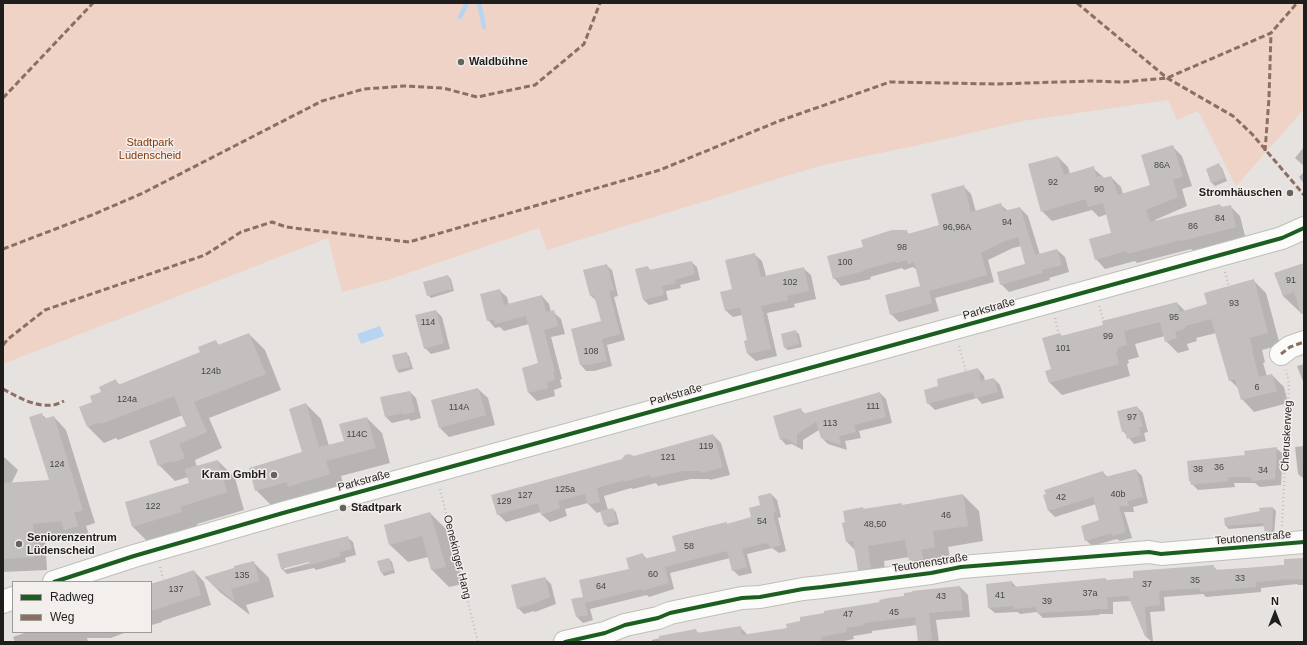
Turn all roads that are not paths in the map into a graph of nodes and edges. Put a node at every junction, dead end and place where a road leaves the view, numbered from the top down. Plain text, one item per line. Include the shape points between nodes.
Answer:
1 (1304, 228) edge
2 (1304, 342) edge
3 (1281, 354) road end
4 (1304, 542) edge
5 (57, 581) edge
6 (565, 642) edge

1 - 5 street, Parkstraße via 1282,238 283,513
2 - 3 street via 1290,347
4 - 6 street, Teutonenstraße via 961,567 742,598 670,612 658,618

